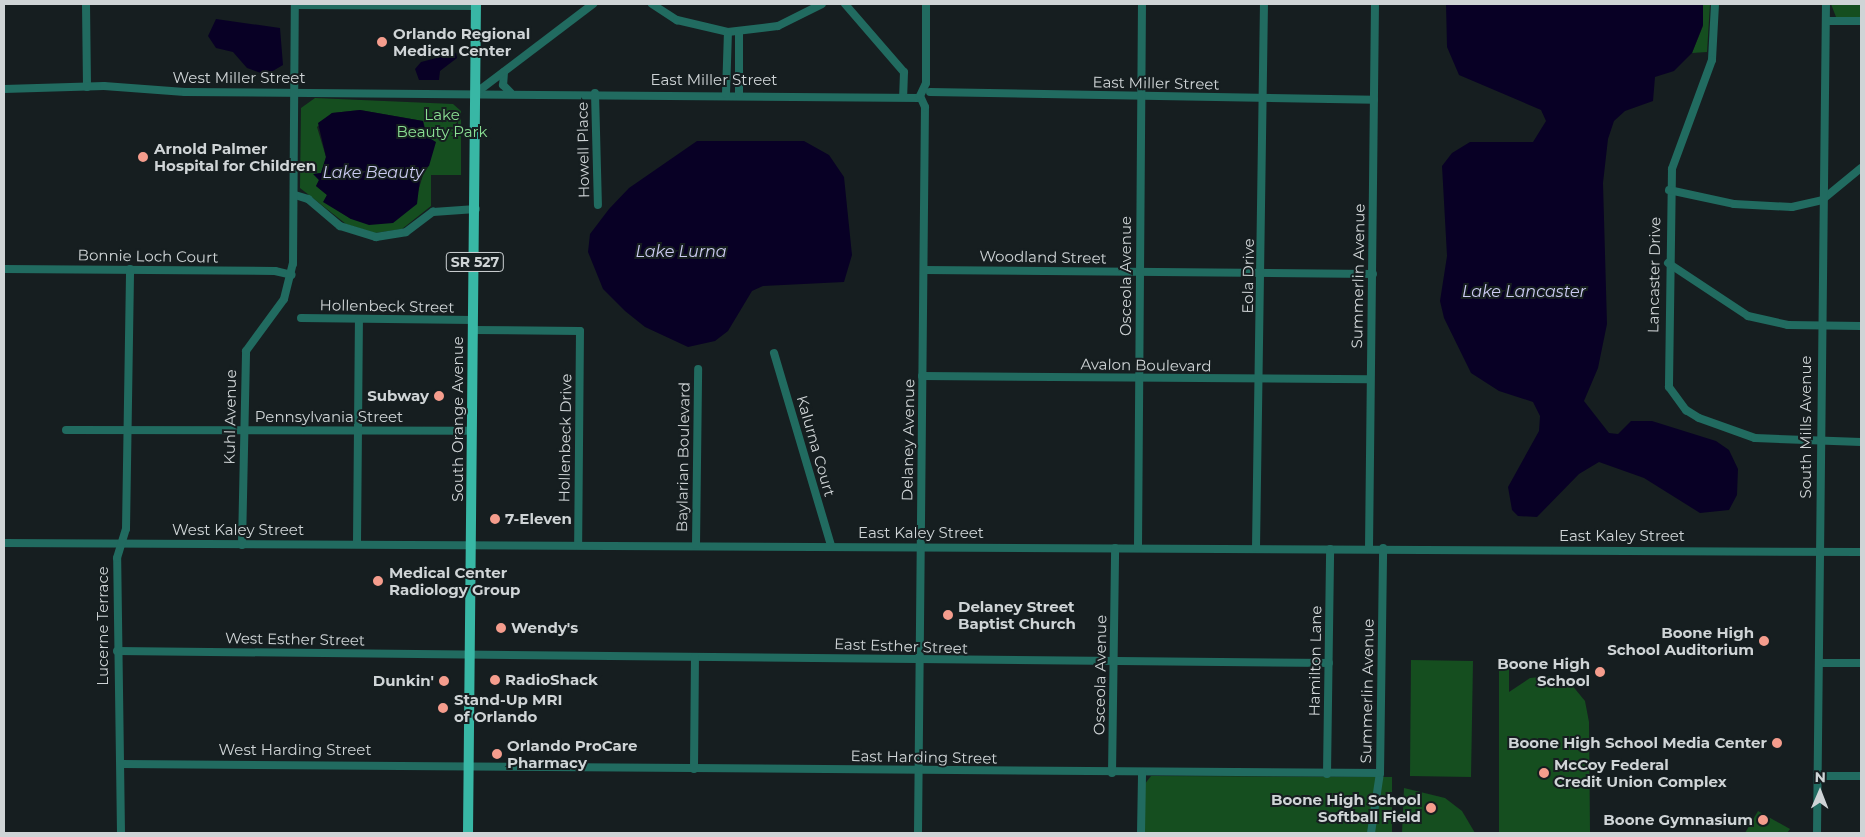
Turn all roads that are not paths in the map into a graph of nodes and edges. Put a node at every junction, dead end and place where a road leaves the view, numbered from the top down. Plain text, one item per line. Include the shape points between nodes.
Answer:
1 (86, 4) edge
2 (296, 4) edge
3 (593, 4) edge
4 (652, 4) edge
5 (822, 4) edge
6 (845, 4) edge
7 (926, 4) edge
8 (1142, 4) edge
9 (1264, 4) edge
10 (1375, 4) edge
11 (1715, 4) edge
12 (1826, 4) edge
13 (476, 5) edge
14 (1826, 21) junction
15 (1861, 21) edge
16 (728, 32) junction
17 (739, 32) junction
18 (504, 72) junction
19 (86, 87) junction
20 (4, 89) edge
21 (295, 92) junction
22 (476, 93) junction
23 (513, 93) junction
24 (595, 93) junction
25 (726, 94) junction
26 (739, 94) junction
27 (903, 95) junction
28 (925, 95) junction
29 (1141, 97) junction
30 (1264, 98) junction
31 (1374, 100) junction
32 (1861, 168) edge
33 (1669, 190) junction
34 (295, 195) junction
35 (1822, 200) junction
36 (598, 205) dead end
37 (476, 209) junction
38 (1668, 263) junction
39 (4, 269) edge
40 (130, 269) junction
41 (924, 270) junction
42 (1140, 272) junction
43 (1262, 273) junction
44 (1373, 274) junction
45 (292, 275) junction
46 (301, 318) dead end
47 (359, 320) junction
48 (473, 325) junction
49 (1820, 326) junction
50 (1861, 326) edge
51 (580, 331) joint
52 (774, 353) dead end
53 (698, 369) dead end
54 (922, 376) junction
55 (1139, 379) junction
56 (1257, 379) junction
57 (1370, 379) junction
58 (66, 430) dead end
59 (128, 430) junction
60 (243, 430) junction
61 (358, 430) junction
62 (472, 431) junction
63 (1820, 442) junction
64 (1861, 442) edge
65 (357, 542) junction
66 (473, 542) junction
67 (4, 543) edge
68 (122, 544) junction
69 (242, 545) junction
70 (578, 545) junction
71 (696, 545) junction
72 (831, 546) junction
73 (920, 546) junction
74 (1115, 548) junction
75 (1138, 548) junction
76 (1256, 548) junction
77 (1369, 548) junction
78 (1383, 548) junction
79 (1330, 549) junction
80 (1819, 551) junction
81 (1861, 552) edge
82 (117, 651) junction
83 (472, 655) junction
84 (695, 657) junction
85 (920, 660) junction
86 (1114, 662) junction
87 (1329, 663) junction
88 (1819, 663) junction
89 (1861, 663) edge
90 (121, 764) junction
91 (468, 766) junction
92 (694, 769) junction
93 (919, 770) junction
94 (1112, 773) junction
95 (1380, 773) junction
96 (1142, 774) junction
97 (1327, 774) junction
98 (1818, 776) junction
99 (1861, 776) edge
100 (121, 833) edge
101 (468, 833) edge
102 (918, 833) edge
103 (1141, 833) edge
104 (1371, 833) edge
105 (1817, 833) edge

1 - 19 street
2 - 13 street
2 - 21 street, Kuhl Avenue
3 - 18 street
4 - 16 street via 678,20
5 - 17 street via 778,26
6 - 27 street via 904,72
7 - 28 street, Delaney Avenue
8 - 29 street, Osceola Avenue
9 - 30 street, Eola Drive
10 - 31 street, Summerlin Avenue
11 - 33 street, Lancaster Drive via 1712,60 1676,153
12 - 14 street
13 - 22 main road, South Orange Avenue / SR 527
14 - 15 street
14 - 35 street, South Mills Avenue
16 - 17 street
16 - 25 street
17 - 26 street
18 - 22 street
18 - 23 street via 504,85
19 - 20 street, West Miller Street
19 - 21 street, West Miller Street
21 - 22 street, West Miller Street
21 - 34 street, Kuhl Avenue
22 - 23 street
22 - 37 main road, South Orange Avenue / SR 527
23 - 24 street, East Miller Street
24 - 25 street, East Miller Street
24 - 36 street, Howell Place
25 - 26 street, East Miller Street
26 - 27 street, East Miller Street
27 - 28 street, East Miller Street
28 - 29 street, East Miller Street
28 - 41 street, Delaney Avenue
29 - 30 street, East Miller Street
29 - 42 street, Osceola Avenue
30 - 31 street, East Miller Street
30 - 43 street, Eola Drive
31 - 44 street, Summerlin Avenue
32 - 35 street
33 - 35 street via 1755,206 1792,207
33 - 38 street, Lancaster Drive
34 - 37 street via 308,199 340,226 376,238 406,232 433,212
34 - 45 street, Kuhl Avenue
35 - 49 street, South Mills Avenue
37 - 48 main road, South Orange Avenue / SR 527
38 - 49 street via 1748,316
38 - 63 street, Lancaster Drive via 1666,374 1676,399 1699,418 1755,438
39 - 40 street, Bonnie Loch Court
40 - 45 street, Bonnie Loch Court via 275,271
40 - 59 street, Lucerne Terrace
41 - 42 street, Woodland Street
41 - 54 street, Delaney Avenue
42 - 43 street, Woodland Street
42 - 55 street, Osceola Avenue
43 - 44 street, Woodland Street
43 - 56 street, Eola Drive
44 - 57 street, Summerlin Avenue
45 - 60 street, Kuhl Avenue via 278,309 248,346
46 - 47 street, Hollenbeck Street
47 - 48 street, Hollenbeck Street
47 - 61 street
48 - 51 street, Hollenbeck Street
48 - 62 main road, South Orange Avenue / SR 527
49 - 50 street
49 - 63 street, South Mills Avenue
51 - 70 street, Hollenbeck Drive
52 - 72 street, Kalurna Court
53 - 71 street, Baylarian Boulevard
54 - 55 street, Avalon Boulevard
54 - 73 street, Delaney Avenue
55 - 56 street, Avalon Boulevard
55 - 75 street, Osceola Avenue
56 - 57 street, Avalon Boulevard
56 - 76 street, Eola Drive
57 - 77 street, Summerlin Avenue
58 - 59 street, Pennsylvania Street
59 - 60 street, Pennsylvania Street
59 - 68 street, Lucerne Terrace via 126,529
60 - 61 street, Pennsylvania Street
60 - 69 street, Kuhl Avenue
61 - 62 street, Pennsylvania Street
61 - 65 street
62 - 66 main road, South Orange Avenue / SR 527
63 - 64 street, Lancaster Drive
63 - 80 street, South Mills Avenue
65 - 66 street, West Kaley Street
65 - 69 street, West Kaley Street
66 - 70 street, East Kaley Street
66 - 83 main road, South Orange Avenue / SR 527
67 - 68 street, West Kaley Street
68 - 69 street, West Kaley Street
68 - 82 street, Lucerne Terrace via 117,558
70 - 71 street, East Kaley Street
71 - 72 street, East Kaley Street
72 - 73 street, East Kaley Street
73 - 74 street, East Kaley Street
73 - 85 street, Delaney Avenue
74 - 75 street, East Kaley Street
74 - 86 street, Osceola Avenue
75 - 76 street, East Kaley Street
76 - 79 street, East Kaley Street
77 - 78 street, East Kaley Street
77 - 79 street, East Kaley Street
78 - 80 street, East Kaley Street
78 - 95 street, Summerlin Avenue
79 - 87 street, Hamilton Lane
80 - 81 street, East Kaley Street
80 - 88 street, South Mills Avenue
82 - 83 street, West Esther Street
82 - 90 street, Lucerne Terrace
83 - 84 street, East Esther Street
83 - 91 main road, South Orange Avenue / SR 527
84 - 85 street, East Esther Street
84 - 92 street
85 - 86 street, East Esther Street
85 - 93 street, Delaney Avenue
86 - 87 street, East Esther Street
86 - 94 street, Osceola Avenue
87 - 97 street, Hamilton Lane
88 - 89 street
88 - 98 street, South Mills Avenue
90 - 91 street, West Harding Street
90 - 100 street, Lucerne Terrace
91 - 92 street, East Harding Street
91 - 101 main road, South Orange Avenue / SR 527
92 - 93 street, East Harding Street
93 - 94 street, East Harding Street
93 - 102 street, Delaney Avenue
94 - 96 street, East Harding Street
95 - 97 street, East Harding Street
95 - 104 street, Summerlin Avenue
96 - 97 street, East Harding Street
96 - 103 street
98 - 99 street
98 - 105 street, South Mills Avenue

